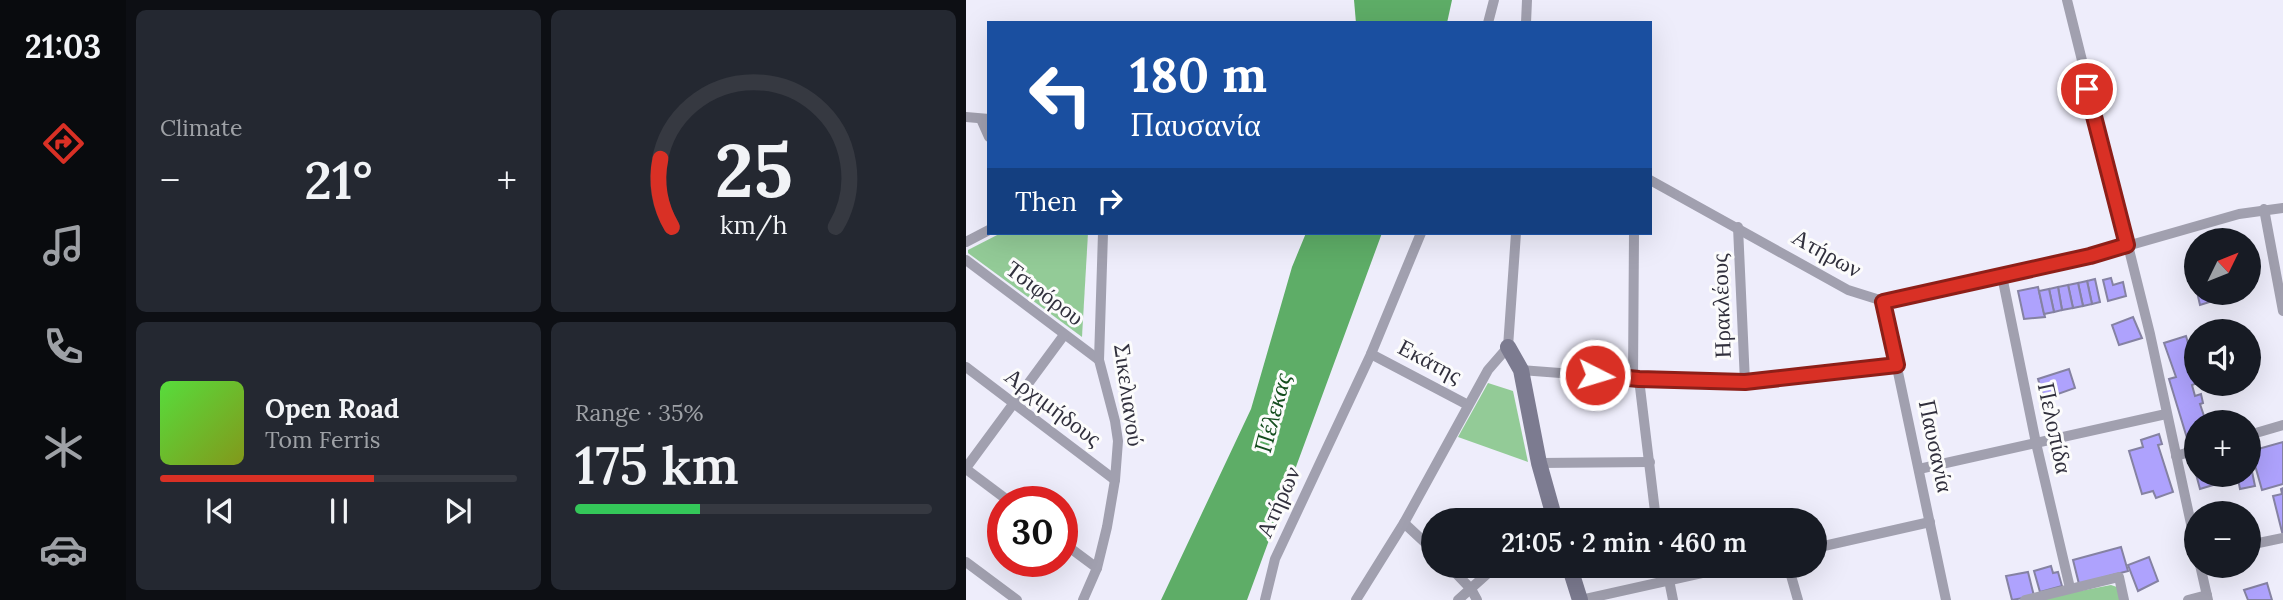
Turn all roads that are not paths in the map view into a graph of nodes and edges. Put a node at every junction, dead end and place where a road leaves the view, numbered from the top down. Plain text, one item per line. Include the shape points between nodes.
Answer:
1 (1494, 0) edge
2 (1527, 0) edge
3 (2067, 0) edge
4 (1489, 21) edge
5 (1527, 21) edge
6 (966, 117) edge
7 (985, 119) edge
8 (1652, 181) edge
9 (2283, 208) edge
10 (2264, 209) junction
11 (1738, 228) junction
12 (987, 231) edge
13 (1103, 235) edge
14 (1420, 235) edge
15 (1516, 235) edge
16 (1634, 235) edge
17 (966, 242) edge
18 (2127, 245) junction
19 (966, 260) edge
20 (2003, 276) junction
21 (1883, 302) junction
22 (2283, 311) edge
23 (1064, 335) junction
24 (1508, 347) junction
25 (1371, 354) junction
26 (1098, 360) junction
27 (1897, 365) junction
28 (966, 367) edge
29 (1521, 370) junction
30 (1636, 379) junction
31 (1745, 382) junction
32 (1014, 403) junction
33 (1468, 405) junction
34 (2166, 414) junction
35 (2283, 425) edge
36 (2261, 431) edge
37 (2036, 443) junction
38 (2184, 454) edge
39 (2176, 456) junction
40 (1650, 462) junction
41 (1539, 463) junction
42 (966, 469) edge
43 (1919, 469) junction
44 (1115, 480) junction
45 (989, 486) edge
46 (2186, 501) edge
47 (1552, 508) edge
48 (1655, 508) edge
49 (1930, 522) junction
50 (1404, 523) junction
51 (2283, 538) edge
52 (1421, 539) edge
53 (2261, 543) edge
54 (1827, 545) edge
55 (1078, 554) edge
56 (966, 562) edge
57 (1097, 568) junction
58 (1460, 578) edge
59 (1483, 578) edge
60 (1573, 578) edge
61 (1678, 578) edge
62 (1792, 578) edge
63 (2203, 578) edge
64 (1669, 580) junction
65 (2070, 588) junction
66 (1471, 589) junction
67 (2207, 598) edge
68 (1017, 600) edge
69 (1083, 600) edge
70 (1265, 600) edge
71 (1356, 600) edge
72 (1458, 600) edge
73 (1477, 600) edge
74 (1580, 600) edge
75 (1673, 600) edge
76 (1798, 600) edge
77 (1946, 600) edge
78 (2025, 600) edge
79 (2124, 600) edge
80 (2188, 600) edge

1 - 4 street
2 - 5 street
3 - 18 street
6 - 7 street
8 - 11 street, Ατήρων
9 - 10 street
10 - 18 street
10 - 22 street
11 - 21 street, Ατήρων via 1848,290
11 - 31 street, Ηρακλέους
12 - 17 street
13 - 26 street, Σικελιανού
14 - 25 street, Ατήρων
15 - 24 street
16 - 30 street
18 - 20 street
18 - 34 street
19 - 23 street, Τσιφόρου
20 - 21 street
20 - 37 street, Πελοπίδα
21 - 27 street, Παυσανία
23 - 26 street, Τσιφόρου
23 - 32 street
24 - 29 street
24 - 33 street
25 - 33 street, Εκάτης
25 - 70 street, Ατήρων via 1275,559
26 - 44 street, Σικελιανού via 1118,441
27 - 31 street
27 - 43 street, Παυσανία
28 - 32 street, Αρχιμήδους
29 - 30 street
29 - 41 street
30 - 31 street
30 - 40 street
32 - 42 street
32 - 44 street, Αρχιμήδους
33 - 50 street
34 - 37 street
34 - 39 street
35 - 36 street
37 - 43 street
37 - 65 street, Πελοπίδα
38 - 39 street
39 - 46 street
40 - 41 street
40 - 48 street
41 - 47 street
42 - 45 street
43 - 49 street, Παυσανία
44 - 57 street, Σικελιανού
49 - 54 street
49 - 77 street, Παυσανία
50 - 52 street
50 - 71 street
51 - 53 street
55 - 57 street
56 - 68 street
57 - 69 street, Σικελιανού
58 - 66 street
59 - 66 street
60 - 74 street
61 - 64 street
62 - 76 street
63 - 67 street
64 - 74 street
64 - 75 street
65 - 78 street
65 - 79 street via 2119,577
66 - 72 street
66 - 73 street
67 - 80 street

